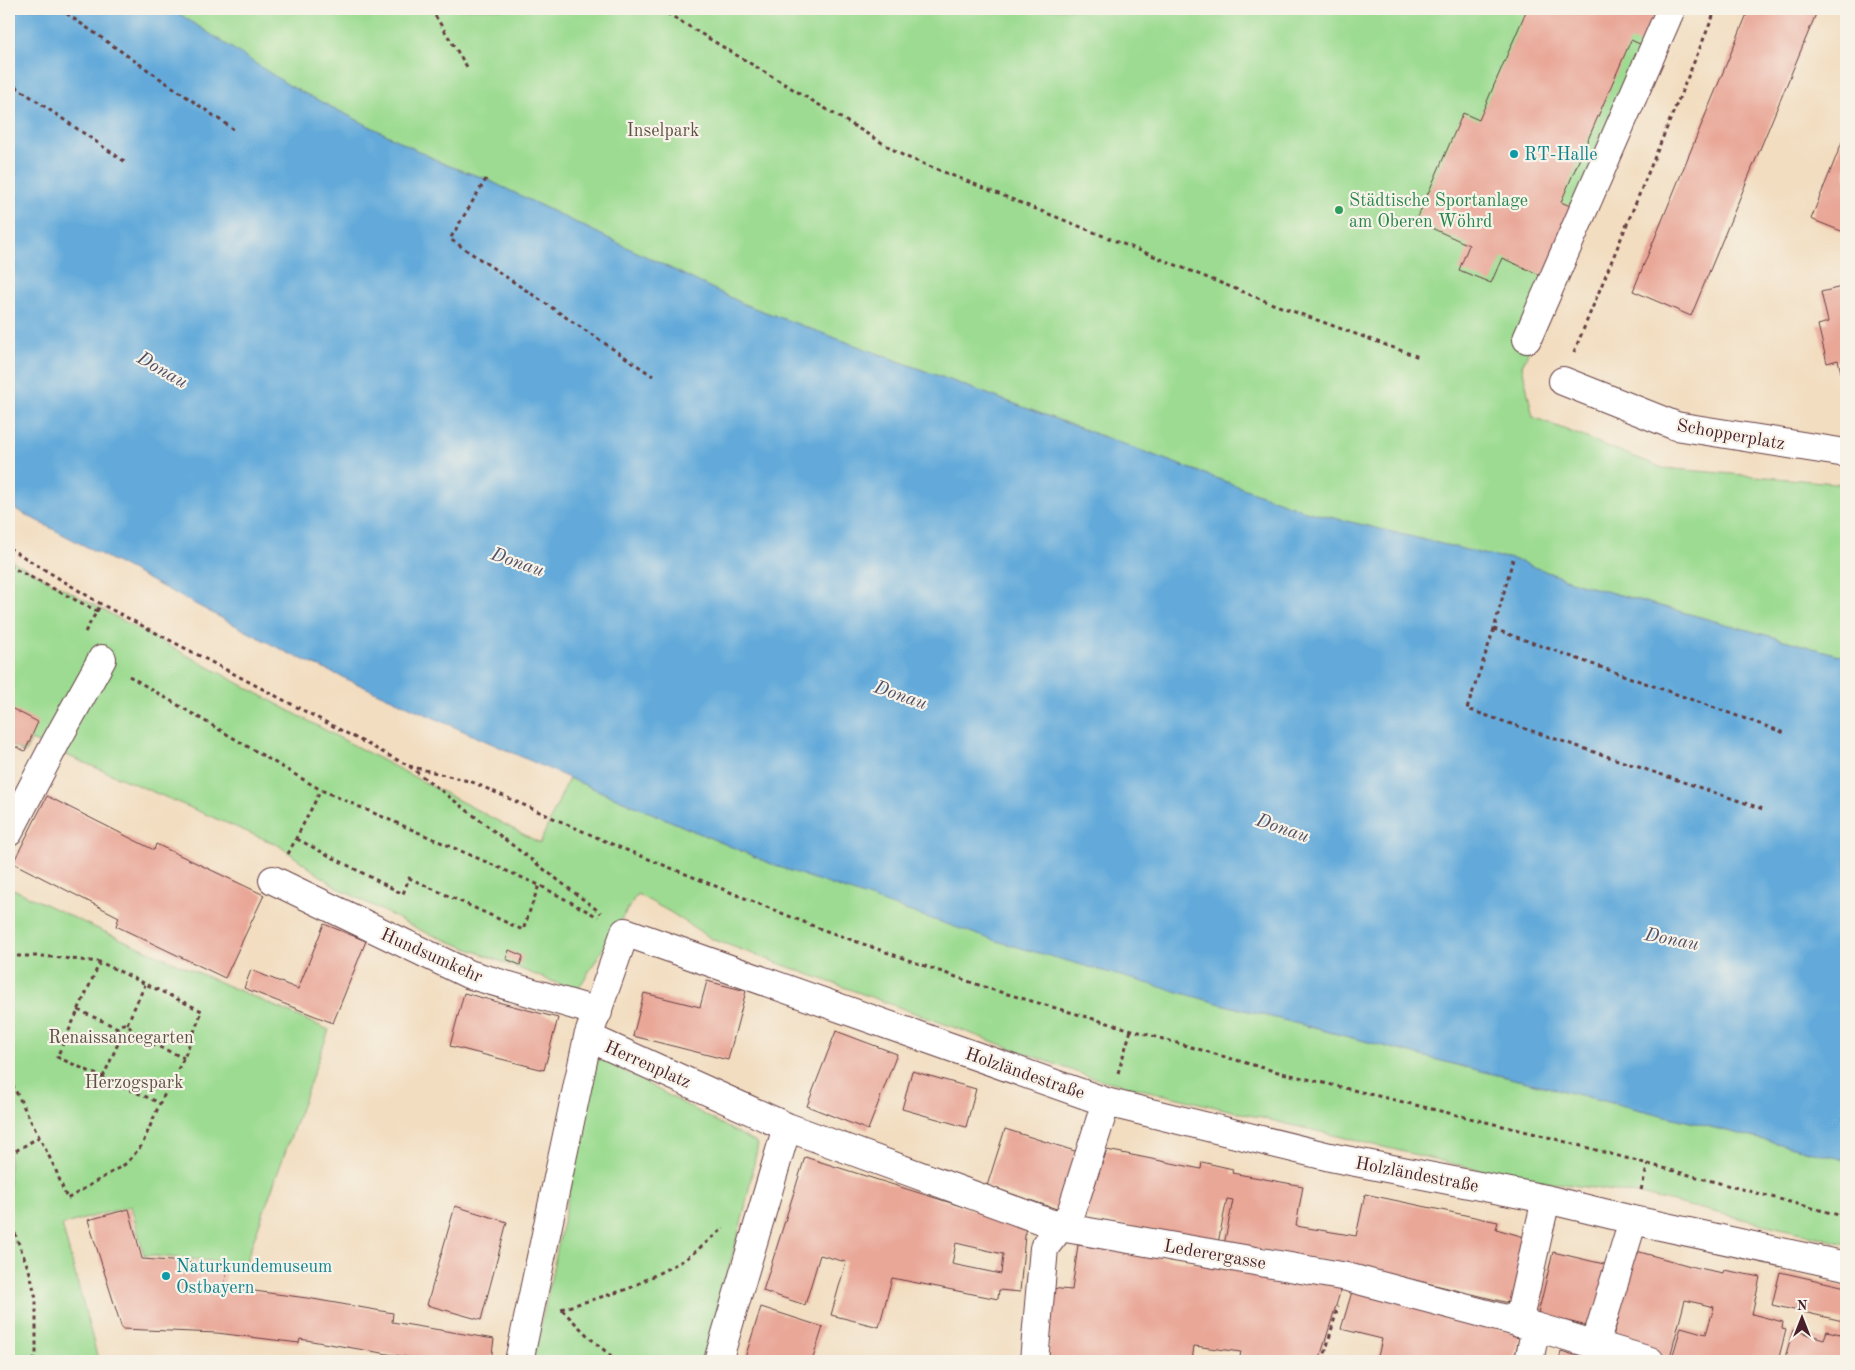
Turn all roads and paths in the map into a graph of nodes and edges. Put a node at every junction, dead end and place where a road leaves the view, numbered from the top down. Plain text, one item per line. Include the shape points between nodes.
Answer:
1 (60, 9) edge
2 (431, 9) edge
3 (660, 9) edge
4 (1671, 9) edge
5 (1716, 9) edge
6 (469, 70) dead end
7 (9, 82) edge
8 (233, 129) dead end
9 (127, 163) dead end
10 (486, 179) dead end
11 (1527, 339) dead end
12 (1419, 357) dead end
13 (653, 376) dead end
14 (1563, 381) joint
15 (1846, 453) edge
16 (9, 548) edge
17 (1513, 559) dead end
18 (9, 566) edge
19 (101, 604) junction
20 (97, 611) junction
21 (1494, 629) junction
22 (102, 659) junction
23 (1785, 733) dead end
24 (409, 766) junction
25 (321, 790) junction
26 (1766, 810) dead end
27 (9, 832) edge
28 (297, 839) junction
29 (273, 880) joint
30 (539, 885) junction
31 (625, 932) junction
32 (9, 956) edge
33 (100, 962) junction
34 (145, 985) junction
35 (78, 1010) junction
36 (598, 1012) junction
37 (127, 1024) junction
38 (118, 1028) junction
39 (1131, 1030) junction
40 (130, 1034) junction
41 (121, 1037) junction
42 (588, 1038) junction
43 (184, 1058) junction
44 (1117, 1074) dead end
45 (103, 1077) junction
46 (9, 1078) edge
47 (1106, 1102) junction
48 (160, 1103) junction
49 (787, 1127) junction
50 (40, 1137) junction
51 (9, 1155) edge
52 (1546, 1199) junction
53 (761, 1216) junction
54 (1846, 1217) edge
55 (9, 1218) edge
56 (1633, 1220) junction
57 (1060, 1227) junction
58 (1846, 1266) edge
59 (1347, 1277) junction
60 (532, 1307) junction
61 (561, 1309) junction
62 (1527, 1325) junction
63 (1595, 1345) junction
64 (33, 1361) edge
65 (519, 1361) edge
66 (617, 1361) edge
67 (718, 1361) edge
68 (1034, 1361) edge
69 (1322, 1361) edge
70 (1529, 1361) edge
71 (1650, 1361) edge

1 - 8 path
2 - 6 path
3 - 12 path via 904,156 1273,304
4 - 11 street
5 - 14 path
7 - 9 path
10 - 13 path via 450,239
14 - 15 street, Schopperplatz via 1676,426
16 - 19 path
17 - 21 path
18 - 20 path
19 - 20 path
19 - 24 path
20 - 22 path via 78,645
21 - 23 path
21 - 26 path via 1467,709
22 - 25 path
22 - 27 street
24 - 31 path
24 - 39 path via 472,782 614,845 821,929 990,989
25 - 28 path
25 - 30 path
28 - 29 path
28 - 30 path via 403,894 409,878 523,930
29 - 36 street, Hundsumkehr via 468,974
30 - 31 path
31 - 36 street
31 - 47 street, Holzländestraße
32 - 33 path
33 - 34 path
33 - 35 path
34 - 37 path
34 - 43 path via 202,1012
35 - 38 path
35 - 45 path via 57,1057
36 - 42 street
37 - 38 path
37 - 40 path
38 - 41 path
39 - 44 path
39 - 54 path via 1274,1071 1540,1135
40 - 41 path
40 - 43 path
41 - 45 path
42 - 49 street, Herrenplatz
42 - 60 street, Herrenplatz
43 - 48 path
45 - 48 path
46 - 50 path
47 - 52 street, Holzländestraße via 1330,1157
47 - 57 street via 1071,1213
48 - 50 path via 142,1146 127,1163 67,1199
49 - 53 street
49 - 57 street, Lederergasse
50 - 51 path
52 - 56 street, Holzländestraße
52 - 62 street
53 - 61 path via 744,1212 686,1259 628,1289
53 - 67 street
55 - 64 path via 30,1273 36,1299 36,1355
56 - 58 street, Holzländestraße
56 - 63 street
57 - 59 street, Lederergasse
57 - 68 street via 1044,1248
59 - 62 street, Lederergasse
59 - 69 path
60 - 61 path via 544,1311
60 - 65 street, Herrenplatz
61 - 66 path
62 - 63 street, Lederergasse
62 - 70 street
63 - 71 street, Lederergasse

